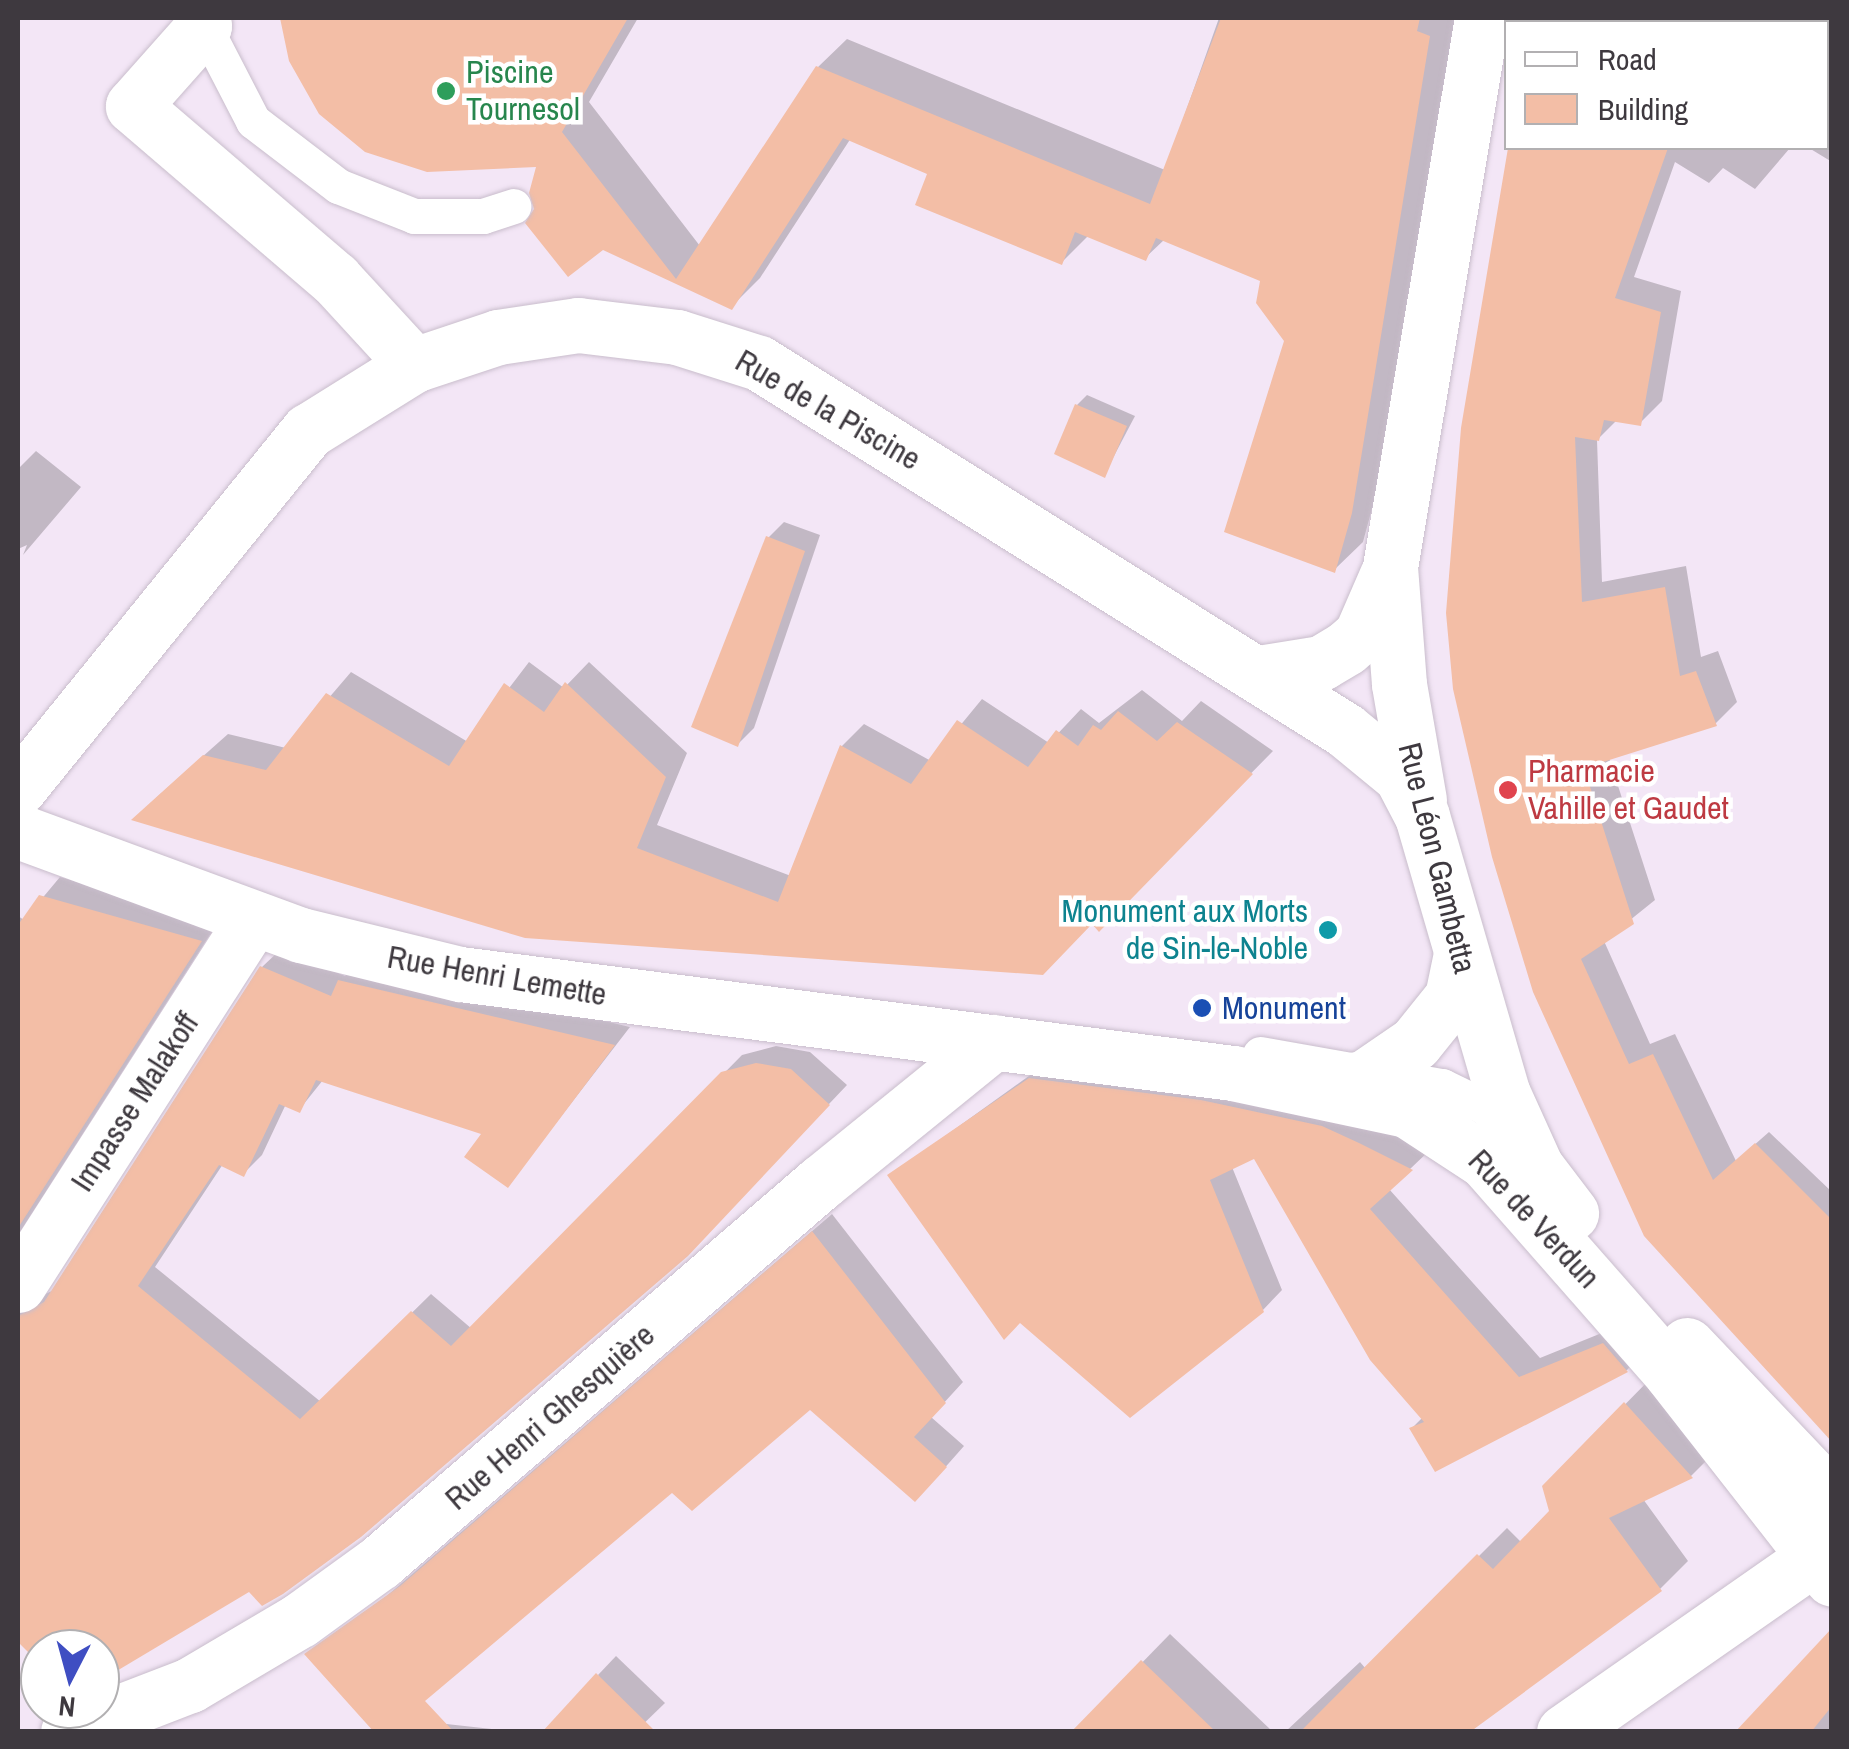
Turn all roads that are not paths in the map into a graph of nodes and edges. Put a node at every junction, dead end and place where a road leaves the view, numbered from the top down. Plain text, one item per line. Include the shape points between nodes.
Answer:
1 (1482, 18) edge
2 (203, 22) edge
3 (513, 206) dead end
4 (414, 365) junction
5 (1390, 567) junction
6 (1259, 673) junction
7 (18, 789) edge
8 (1422, 816) junction
9 (18, 829) edge
10 (253, 919) junction
11 (1461, 954) junction
12 (994, 1042) junction
13 (1378, 1071) junction
14 (1310, 1085) junction
15 (1522, 1140) junction
16 (18, 1286) edge
17 (1832, 1498) edge
18 (1825, 1561) edge
19 (68, 1732) edge
20 (1564, 1732) edge

1 - 5 street, Rue Léon Gambetta
2 - 3 lane via 253,121 338,186 414,216 483,216
2 - 4 street via 133,106 335,279
4 - 6 street, Rue de la Piscine via 498,337 578,326 719,348 759,363
4 - 7 street, Rue de la Piscine via 340,406 278,463
5 - 6 street, Rue Léon Gambetta via 1361,634 1346,648 1321,663
5 - 8 street, Rue Léon Gambetta via 1401,699
6 - 8 street, Rue de la Piscine via 1380,756 1401,776
8 - 11 street, Rue Léon Gambetta
9 - 10 street, Rue Henri Lemette
9 - 13 lane via 378,931 502,959
10 - 12 street, Rue Henri Lemette via 406,963 560,992
10 - 16 street, Impasse Malakoff
11 - 13 street via 1458,979 1441,1014
11 - 15 street, Rue Léon Gambetta
12 - 14 street, Rue de Verdun
12 - 19 street, Rue Henri Ghesquière via 820,1182 367,1571 300,1620 190,1684
13 - 14 street
13 - 15 lane via 1463,1095
14 - 18 street, Rue de Verdun via 1407,1110 1485,1161
15 - 17 street, Rue de Verdun via 1567,1208
18 - 20 street

